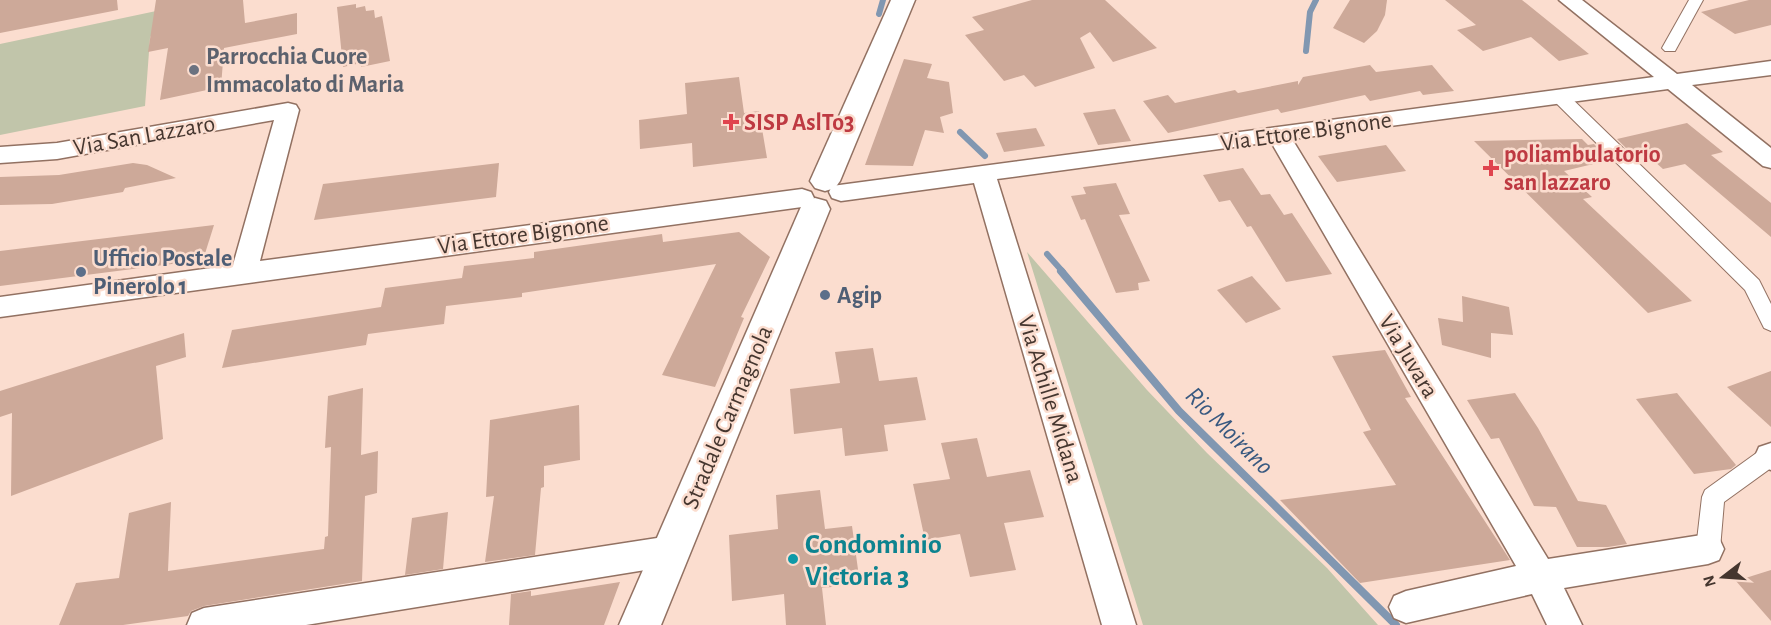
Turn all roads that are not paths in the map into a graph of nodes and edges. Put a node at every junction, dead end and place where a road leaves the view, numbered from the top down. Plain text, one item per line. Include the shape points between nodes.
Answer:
1 (903, 0) edge
2 (1569, 0) edge
3 (1696, 0) edge
4 (1670, 48) dead end
5 (1771, 68) edge
6 (1670, 81) junction
7 (1559, 96) junction
8 (1278, 135) junction
9 (0, 155) edge
10 (1771, 160) edge
11 (982, 173) junction
12 (821, 195) junction
13 (244, 273) junction
14 (0, 307) edge
15 (1771, 323) edge
16 (1771, 456) edge
17 (1708, 549) joint
18 (670, 551) junction
19 (1540, 576) junction
20 (1406, 607) dead end
21 (204, 625) edge
22 (640, 625) edge
23 (1119, 625) edge
24 (1565, 625) edge

1 - 12 main road, Stradale Carmagnola
2 - 6 street via 1630,45
3 - 4 street
5 - 6 street, Via Ettore Bignone
6 - 7 street, Via Ettore Bignone
6 - 10 street
7 - 8 street, Via Ettore Bignone
7 - 15 street via 1752,285
8 - 11 street, Via Ettore Bignone
8 - 19 street, Via Juvara
9 - 13 street, Via San Lazzaro via 57,151 288,110
11 - 12 street, Via Ettore Bignone
11 - 23 street, Via Achille Midana
12 - 13 street, Via Ettore Bignone
12 - 18 main road, Stradale Carmagnola
13 - 14 street, Via Ettore Bignone
16 - 17 street via 1713,497
17 - 19 street
18 - 21 street
18 - 22 main road, Stradale Carmagnola
19 - 20 street
19 - 24 street, Via Juvara

